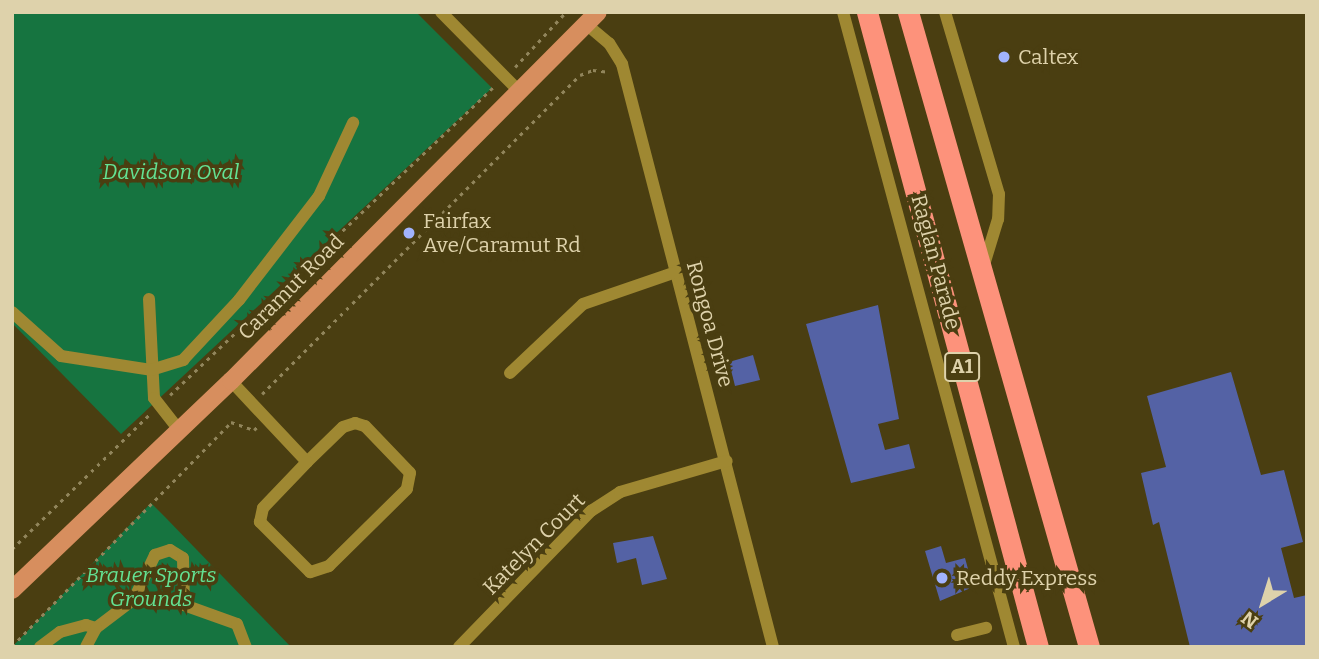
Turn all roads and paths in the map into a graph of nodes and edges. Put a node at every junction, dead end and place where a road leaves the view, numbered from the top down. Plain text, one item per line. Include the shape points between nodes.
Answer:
1 (441, 12) edge
2 (566, 12) edge
3 (843, 12) edge
4 (867, 12) edge
5 (908, 12) edge
6 (945, 12) edge
7 (592, 18) edge
8 (615, 75) dead end
9 (505, 77) junction
10 (518, 90) junction
11 (353, 123) dead end
12 (983, 268) junction
13 (676, 272) junction
14 (149, 299) dead end
15 (12, 312) edge
16 (151, 370) junction
17 (510, 373) dead end
18 (230, 381) junction
19 (158, 406) junction
20 (266, 418) junction
21 (179, 430) junction
22 (727, 461) junction
23 (307, 462) junction
24 (12, 549) edge
25 (12, 590) edge
26 (96, 628) junction
27 (986, 628) dead end
28 (957, 635) dead end
29 (12, 646) edge
30 (40, 647) edge
31 (86, 647) edge
32 (246, 647) edge
33 (459, 647) edge
34 (774, 647) edge
35 (1014, 647) edge
36 (1038, 647) edge
37 (1089, 647) edge

1 - 9 street
2 - 9 path
3 - 35 street, Raglan Parade
4 - 36 highway, Raglan Parade / A1
5 - 12 highway, Raglan Parade / A1
6 - 12 street, Raglan Parade via 999,194 998,219
7 - 10 main road, Caramut Road
7 - 13 street, Rongoa Drive via 622,64
8 - 20 path via 593,70 580,75 261,390 271,413
9 - 10 street
9 - 19 path
10 - 18 main road, Caramut Road
11 - 16 street via 319,196 239,300 183,360
12 - 37 highway, Raglan Parade / A1
13 - 17 street via 583,304
13 - 22 street, Rongoa Drive
14 - 16 street
15 - 16 street via 61,356
16 - 19 street
18 - 20 street
18 - 21 main road, Caramut Road
19 - 21 street
19 - 24 path
20 - 23 street
20 - 29 path via 254,430 231,422
21 - 25 main road, Caramut Road
22 - 33 street, Katelyn Court via 620,492 591,511
22 - 34 street, Rongoa Drive
23 - 23 street via 263,508 260,522 310,572 329,566 407,489 410,473 365,426 355,423 343,427
26 - 30 street via 86,625 60,632
26 - 31 street
26 - 32 street via 134,599 155,555 170,550 183,558 184,605 237,624
27 - 28 street

